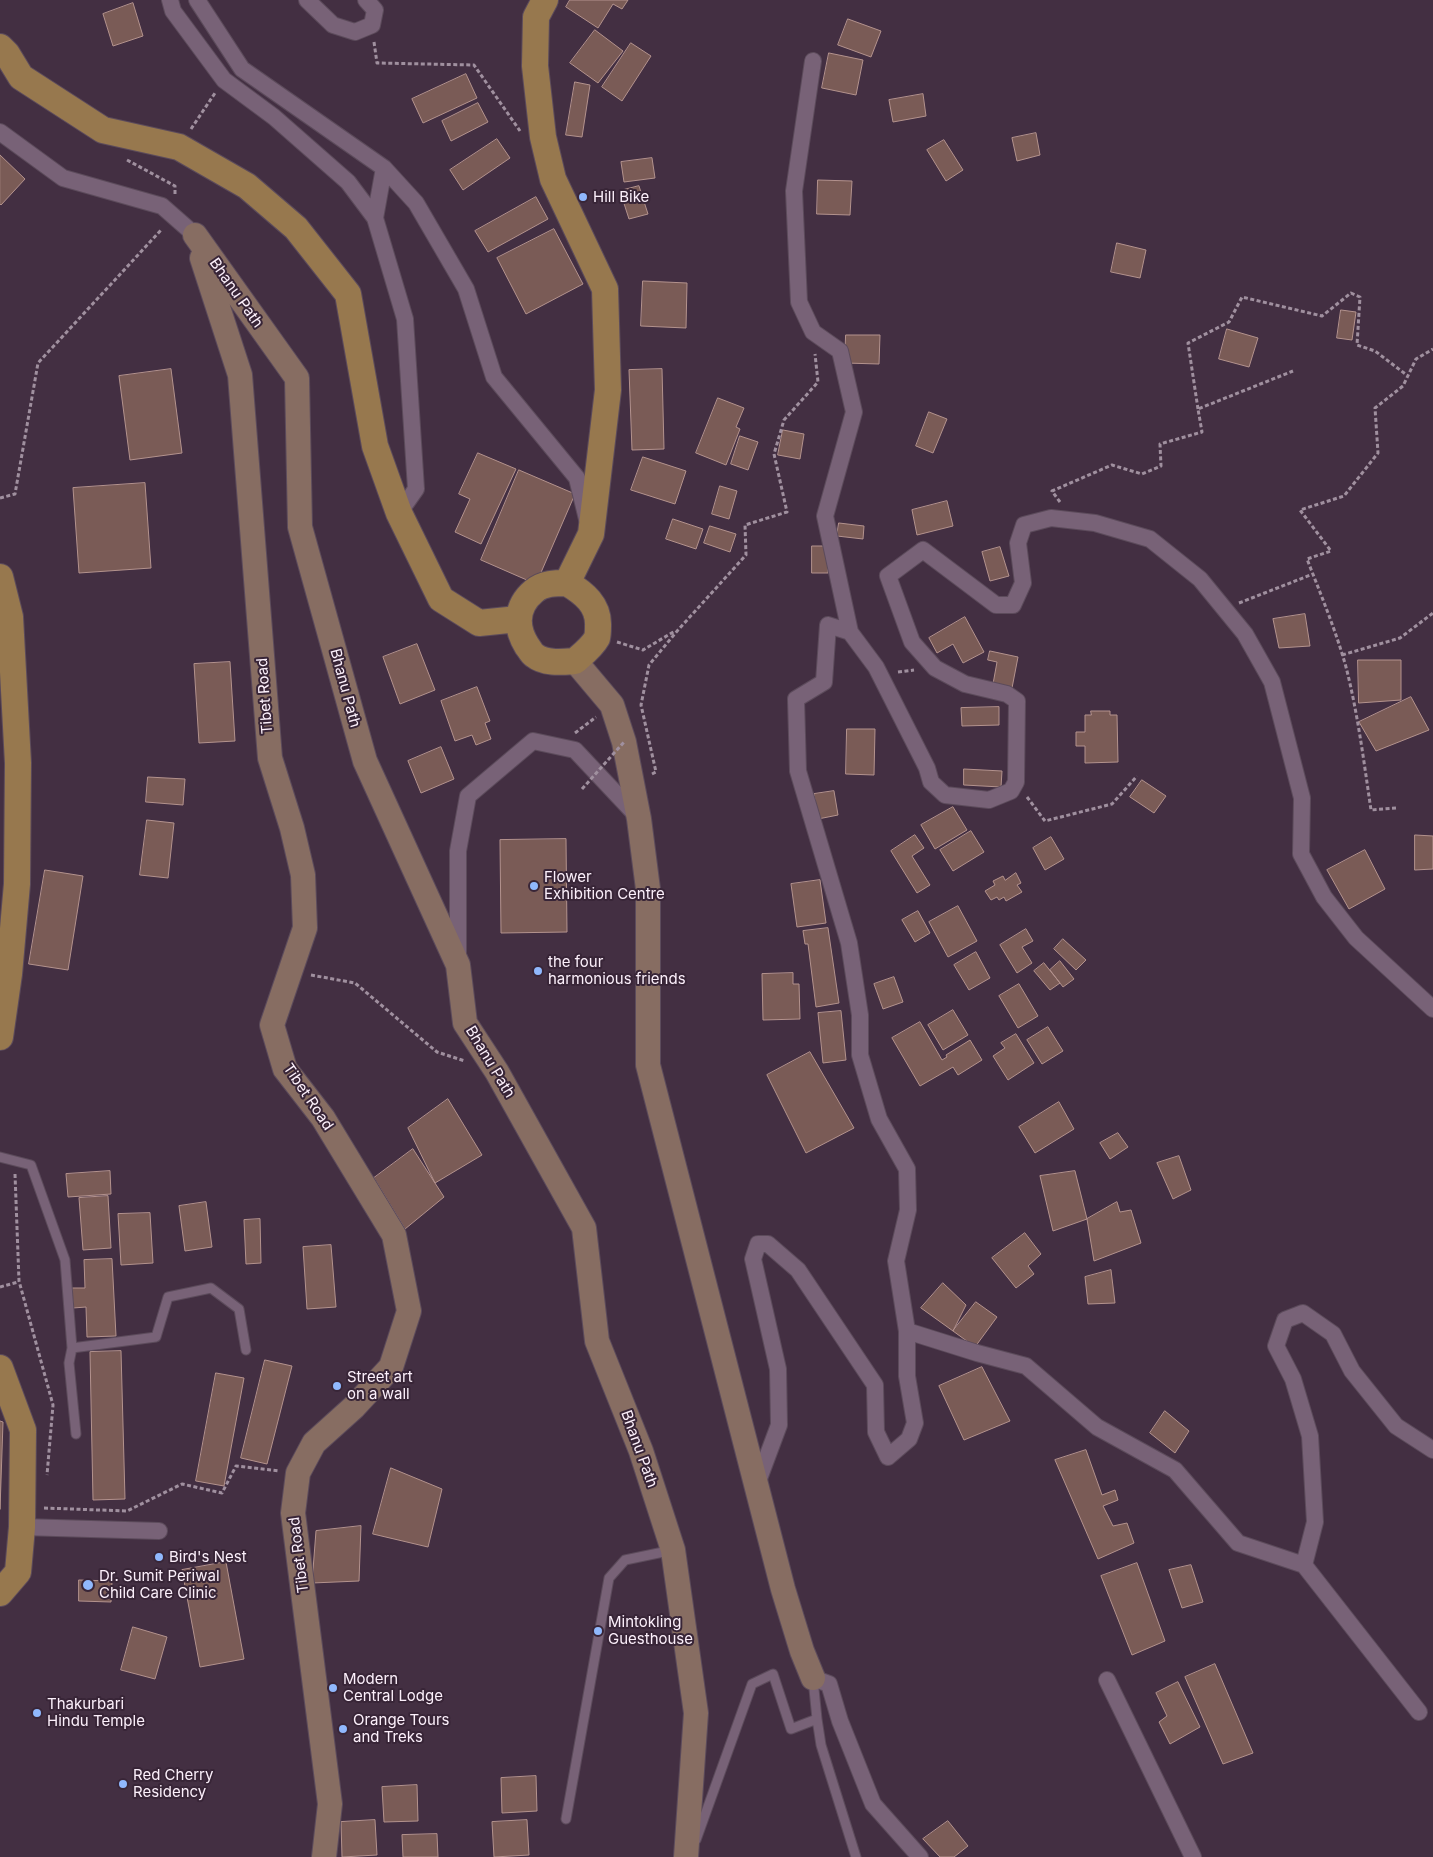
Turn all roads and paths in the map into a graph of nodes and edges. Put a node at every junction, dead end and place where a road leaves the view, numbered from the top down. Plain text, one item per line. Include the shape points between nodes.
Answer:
1 (170, 0) edge
2 (197, 0) edge
3 (307, 0) edge
4 (366, 0) edge
5 (545, 0) edge
6 (372, 25) junction
7 (2, 48) edge
8 (814, 61) dead end
9 (224, 80) junction
10 (0, 132) edge
11 (525, 138) dead end
12 (179, 147) junction
13 (125, 159) dead end
14 (384, 168) junction
15 (174, 216) junction
16 (375, 218) junction
17 (195, 235) junction
18 (812, 332) junction
19 (1433, 349) edge
20 (1294, 370) dead end
21 (1408, 376) junction
22 (1198, 409) junction
23 (0, 498) edge
24 (399, 513) junction
25 (1051, 518) junction
26 (590, 534) junction
27 (1313, 574) junction
28 (0, 578) edge
29 (567, 583) junction
30 (1224, 609) junction
31 (1433, 613) edge
32 (518, 618) junction
33 (678, 630) junction
34 (850, 632) junction
35 (598, 636) junction
36 (1342, 655) junction
37 (575, 661) junction
38 (935, 668) junction
39 (886, 686) junction
40 (612, 705) junction
41 (624, 742) junction
42 (575, 750) junction
43 (1137, 776) dead end
44 (633, 782) junction
45 (1016, 782) junction
46 (582, 789) dead end
47 (1396, 808) dead end
48 (639, 819) junction
49 (292, 965) junction
50 (458, 966) junction
51 (1433, 1010) edge
52 (0, 1037) edge
53 (497, 1072) junction
54 (0, 1157) edge
55 (15, 1161) junction
56 (19, 1282) junction
57 (0, 1287) edge
58 (907, 1331) junction
59 (72, 1348) junction
60 (246, 1350) dead end
61 (0, 1368) edge
62 (76, 1434) dead end
63 (1433, 1450) edge
64 (298, 1473) junction
65 (46, 1480) dead end
66 (757, 1484) junction
67 (44, 1498) dead end
68 (22, 1528) junction
69 (159, 1530) dead end
70 (673, 1550) junction
71 (1304, 1564) junction
72 (0, 1593) edge
73 (813, 1678) junction
74 (1107, 1680) dead end
75 (1419, 1712) dead end
76 (817, 1719) junction
77 (566, 1819) dead end
78 (324, 1857) edge
79 (686, 1857) edge
80 (690, 1857) edge
81 (856, 1857) edge
82 (920, 1857) edge
83 (1193, 1857) edge

1 - 9 street via 173,12
2 - 14 street via 242,69
3 - 6 street via 333,25 356,32
4 - 6 street via 375,10
5 - 26 main road via 536,17 535,66 543,137 553,179 605,288 608,390
6 - 11 path via 377,63 474,65
7 - 12 main road via 21,77 103,130
8 - 18 street via 794,191 799,302
9 - 12 path
9 - 16 street via 274,116 348,182
10 - 15 street via 63,178 162,206
12 - 24 main road via 247,186 296,228 348,294 375,446
13 - 15 path via 175,186
14 - 16 street
14 - 26 street via 416,203 466,289 494,376 577,478
15 - 17 street
15 - 23 path via 38,363 15,494
16 - 24 street via 405,318 416,489
17 - 49 street, Tibet Road via 240,375 270,758 304,875 305,928
17 - 50 street, Bhanu Path via 296,378 300,528 365,761
18 - 33 path via 818,382 784,420 774,454 787,512 746,525 746,555
18 - 34 street via 840,351 854,412 825,516
19 - 21 path via 1416,360
20 - 22 path
21 - 22 path via 1375,351 1357,345 1360,297 1351,293 1322,316 1242,297 1229,322 1188,343
21 - 27 path via 1403,386 1375,408 1378,453 1344,496 1300,510 1331,551 1307,559
22 - 25 path via 1202,432 1160,444 1161,466 1142,474 1112,466 1052,490 1065,510
24 - 32 main road via 441,599 479,623
25 - 30 street via 1096,523 1150,539 1200,579
25 - 38 street via 1024,525 1018,543 1023,583 1013,605 996,605 924,550 888,576 912,642
26 - 29 main road
27 - 30 path
27 - 36 path
28 - 52 main road via 10,617 18,772 18,884
29 - 32 main road via 535,590 523,604
29 - 35 main road via 593,604 598,619
30 - 51 street via 1244,634 1272,682 1302,798 1301,854 1324,897 1356,938
31 - 36 path via 1400,638
32 - 37 main road via 521,636 534,655 553,662
33 - 35 path via 643,650
33 - 44 path via 649,666 641,706 656,772
34 - 39 street
34 - 58 street via 828,625 824,682 796,699 798,771 849,943 860,1015 860,1055 879,1119 906,1169 908,1210 896,1261
35 - 37 main road
36 - 47 path via 1362,743 1371,810
37 - 40 street
38 - 39 path via 894,672
38 - 45 street via 965,684 1007,694 1017,701
39 - 45 street via 928,768 931,782 945,795 989,800 1011,791
40 - 41 street
40 - 42 path via 572,735
41 - 44 street
41 - 46 path, bridge
42 - 48 street
42 - 50 street via 533,741 468,796 458,851
43 - 45 path via 1112,804 1045,821
44 - 48 street
48 - 66 street via 648,890 648,1065
49 - 53 path via 310,974 355,983 436,1052
49 - 64 street, Tibet Road via 272,1026 285,1069 323,1118 394,1235 409,1311 392,1367 314,1443
50 - 53 street, Bhanu Path via 465,1023
53 - 70 street, Bhanu Path via 584,1228 597,1341 641,1451
54 - 55 lane
55 - 56 path
55 - 59 lane via 31,1165 65,1260
56 - 57 path
56 - 65 path via 53,1405
58 - 66 street via 907,1376 915,1423 909,1439 888,1457 876,1432 875,1385 798,1270 768,1244 758,1244 753,1259 778,1369 779,1425
58 - 71 street via 1026,1366 1097,1427 1176,1470 1238,1543
59 - 60 lane via 156,1337 168,1297 211,1288 239,1308
59 - 62 lane via 69,1363
61 - 68 main road via 24,1430
63 - 71 street via 1396,1426 1352,1371 1333,1334 1303,1313 1285,1320 1276,1346 1293,1379 1310,1436 1315,1522
64 - 67 path via 236,1466 222,1493 182,1484 127,1511 44,1508
64 - 78 street, Tibet Road via 293,1513 330,1804
66 - 73 street via 782,1589
68 - 69 street
68 - 72 main road via 18,1572
70 - 77 lane via 625,1560 609,1578
70 - 79 street, Bhanu Path via 696,1713
71 - 75 street
73 - 76 lane
73 - 82 street via 829,1684 873,1804
74 - 83 street
76 - 80 lane via 792,1729 773,1674 752,1684
76 - 81 lane via 821,1745

